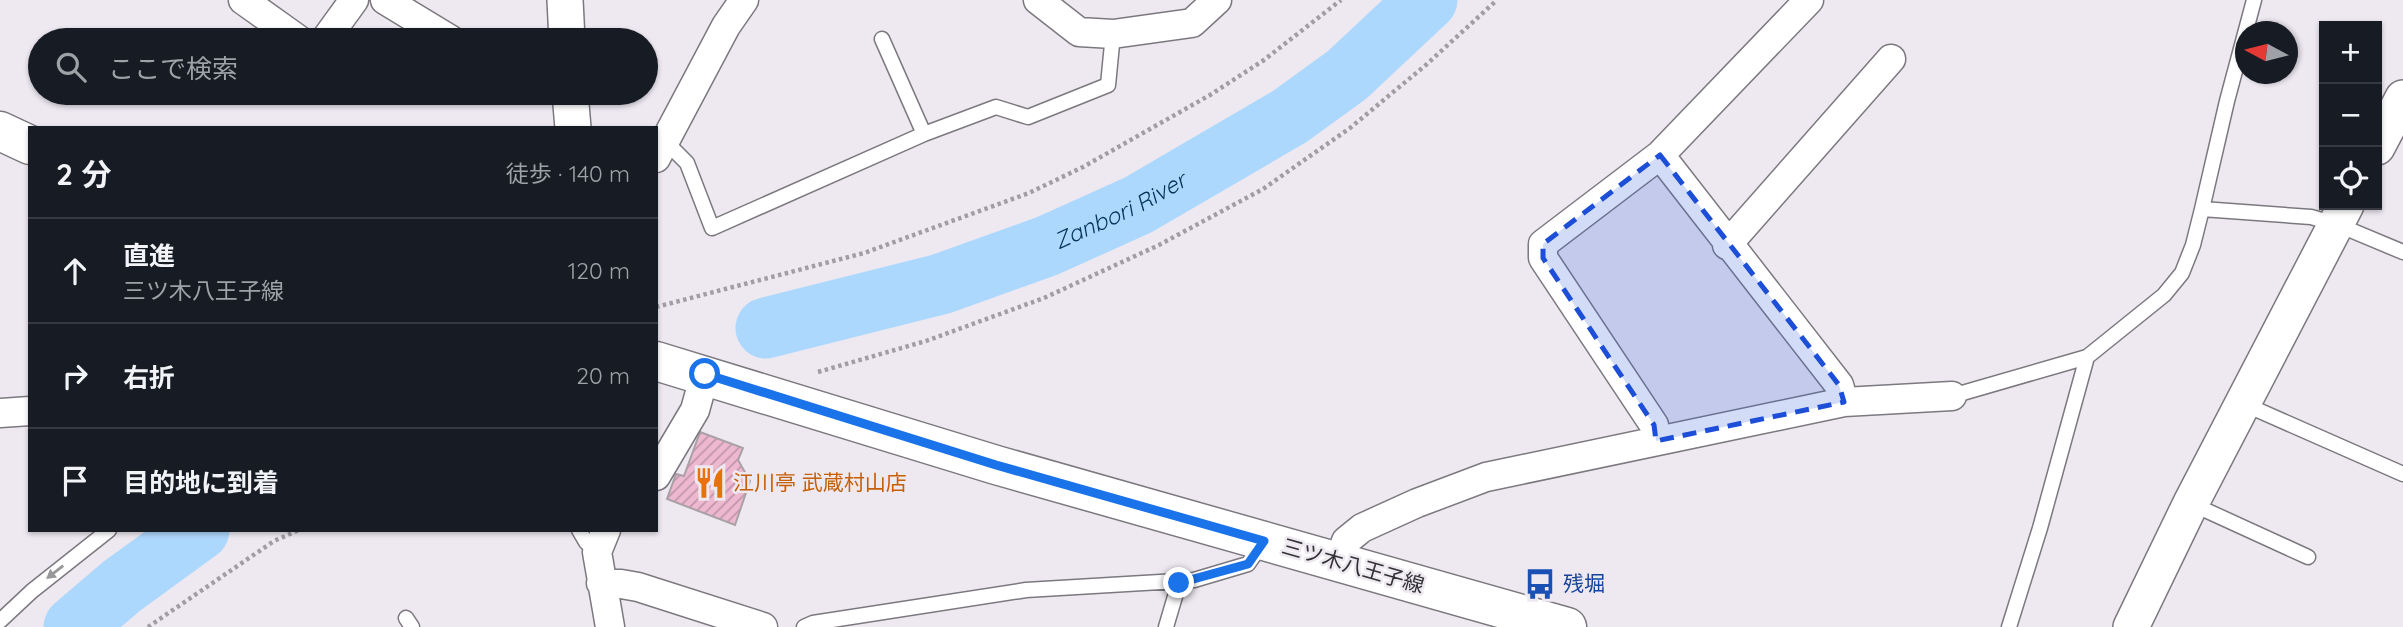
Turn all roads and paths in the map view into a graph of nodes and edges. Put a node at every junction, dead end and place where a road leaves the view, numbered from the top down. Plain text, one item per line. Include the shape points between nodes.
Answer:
1 (243, 0) edge
2 (354, 0) edge
3 (385, 0) edge
4 (565, 0) edge
5 (744, 0) edge
6 (1038, 0) edge
7 (1217, 0) edge
8 (1341, 0) edge
9 (1497, 0) edge
10 (1809, 0) edge
11 (2254, 0) edge
12 (282, 28) edge
13 (334, 28) edge
14 (431, 28) edge
15 (566, 28) edge
16 (1114, 34) junction
17 (882, 39) dead end
18 (1891, 59) dead end
19 (2403, 98) edge
20 (571, 105) edge
21 (573, 126) edge
22 (0, 131) edge
23 (924, 134) junction
24 (2382, 138) edge
25 (28, 144) edge
26 (661, 150) edge
27 (1660, 155) junction
28 (2202, 209) junction
29 (2341, 214) edge
30 (1727, 244) junction
31 (2403, 252) edge
32 (658, 306) edge
33 (2087, 357) junction
34 (658, 362) edge
35 (705, 374) junction
36 (807, 376) dead end
37 (1952, 396) joint
38 (1844, 402) junction
39 (2243, 403) junction
40 (28, 411) edge
41 (0, 413) edge
42 (1656, 441) junction
43 (658, 472) edge
44 (2403, 474) edge
45 (2191, 503) junction
46 (106, 532) edge
47 (294, 532) edge
48 (580, 532) edge
49 (602, 541) edge
50 (1264, 541) junction
51 (2308, 557) dead end
52 (1339, 561) junction
53 (601, 583) junction
54 (1179, 583) junction
55 (0, 621) edge
56 (148, 627) edge
57 (610, 627) edge
58 (763, 627) edge
59 (804, 627) edge
60 (1166, 627) edge
61 (1567, 627) edge
62 (2009, 627) edge
63 (2130, 627) edge

1 - 12 street
2 - 13 street
3 - 14 street
4 - 15 street
5 - 26 street
6 - 16 street via 1079,32
7 - 16 street via 1192,23
8 - 32 path via 1210,95 1029,193 864,253
9 - 36 path via 1350,128 1217,214 1044,298 926,341
10 - 27 street
11 - 28 lane
16 - 23 lane via 1108,85 1028,117 996,107
17 - 23 lane
18 - 30 street
19 - 24 street
20 - 21 street
22 - 25 main road
23 - 26 lane via 712,228 687,163
27 - 30 street
27 - 42 street via 1543,244 1543,258 1654,425
28 - 29 lane via 2311,217
28 - 33 lane via 2182,273 2164,295
29 - 31 lane
29 - 39 street
30 - 38 street via 1839,385
33 - 37 lane
33 - 62 lane
34 - 35 main road, 三ツ木八王子線
35 - 43 street via 695,410
35 - 50 main road, 三ツ木八王子線 via 996,465
37 - 38 street
38 - 42 street
39 - 44 lane
39 - 45 street
40 - 41 street
42 - 52 street via 1486,477 1417,503 1362,528 1346,541
45 - 51 lane
45 - 63 street
46 -> 55 lane
47 - 56 path via 274,541
48 - 49 lane via 586,542
49 - 53 street
50 - 52 main road, 三ツ木八王子線
50 - 54 lane via 1248,564
52 - 61 main road, 三ツ木八王子線
53 - 57 street
53 - 58 street via 638,587
54 - 59 lane via 1026,590
54 - 60 lane

